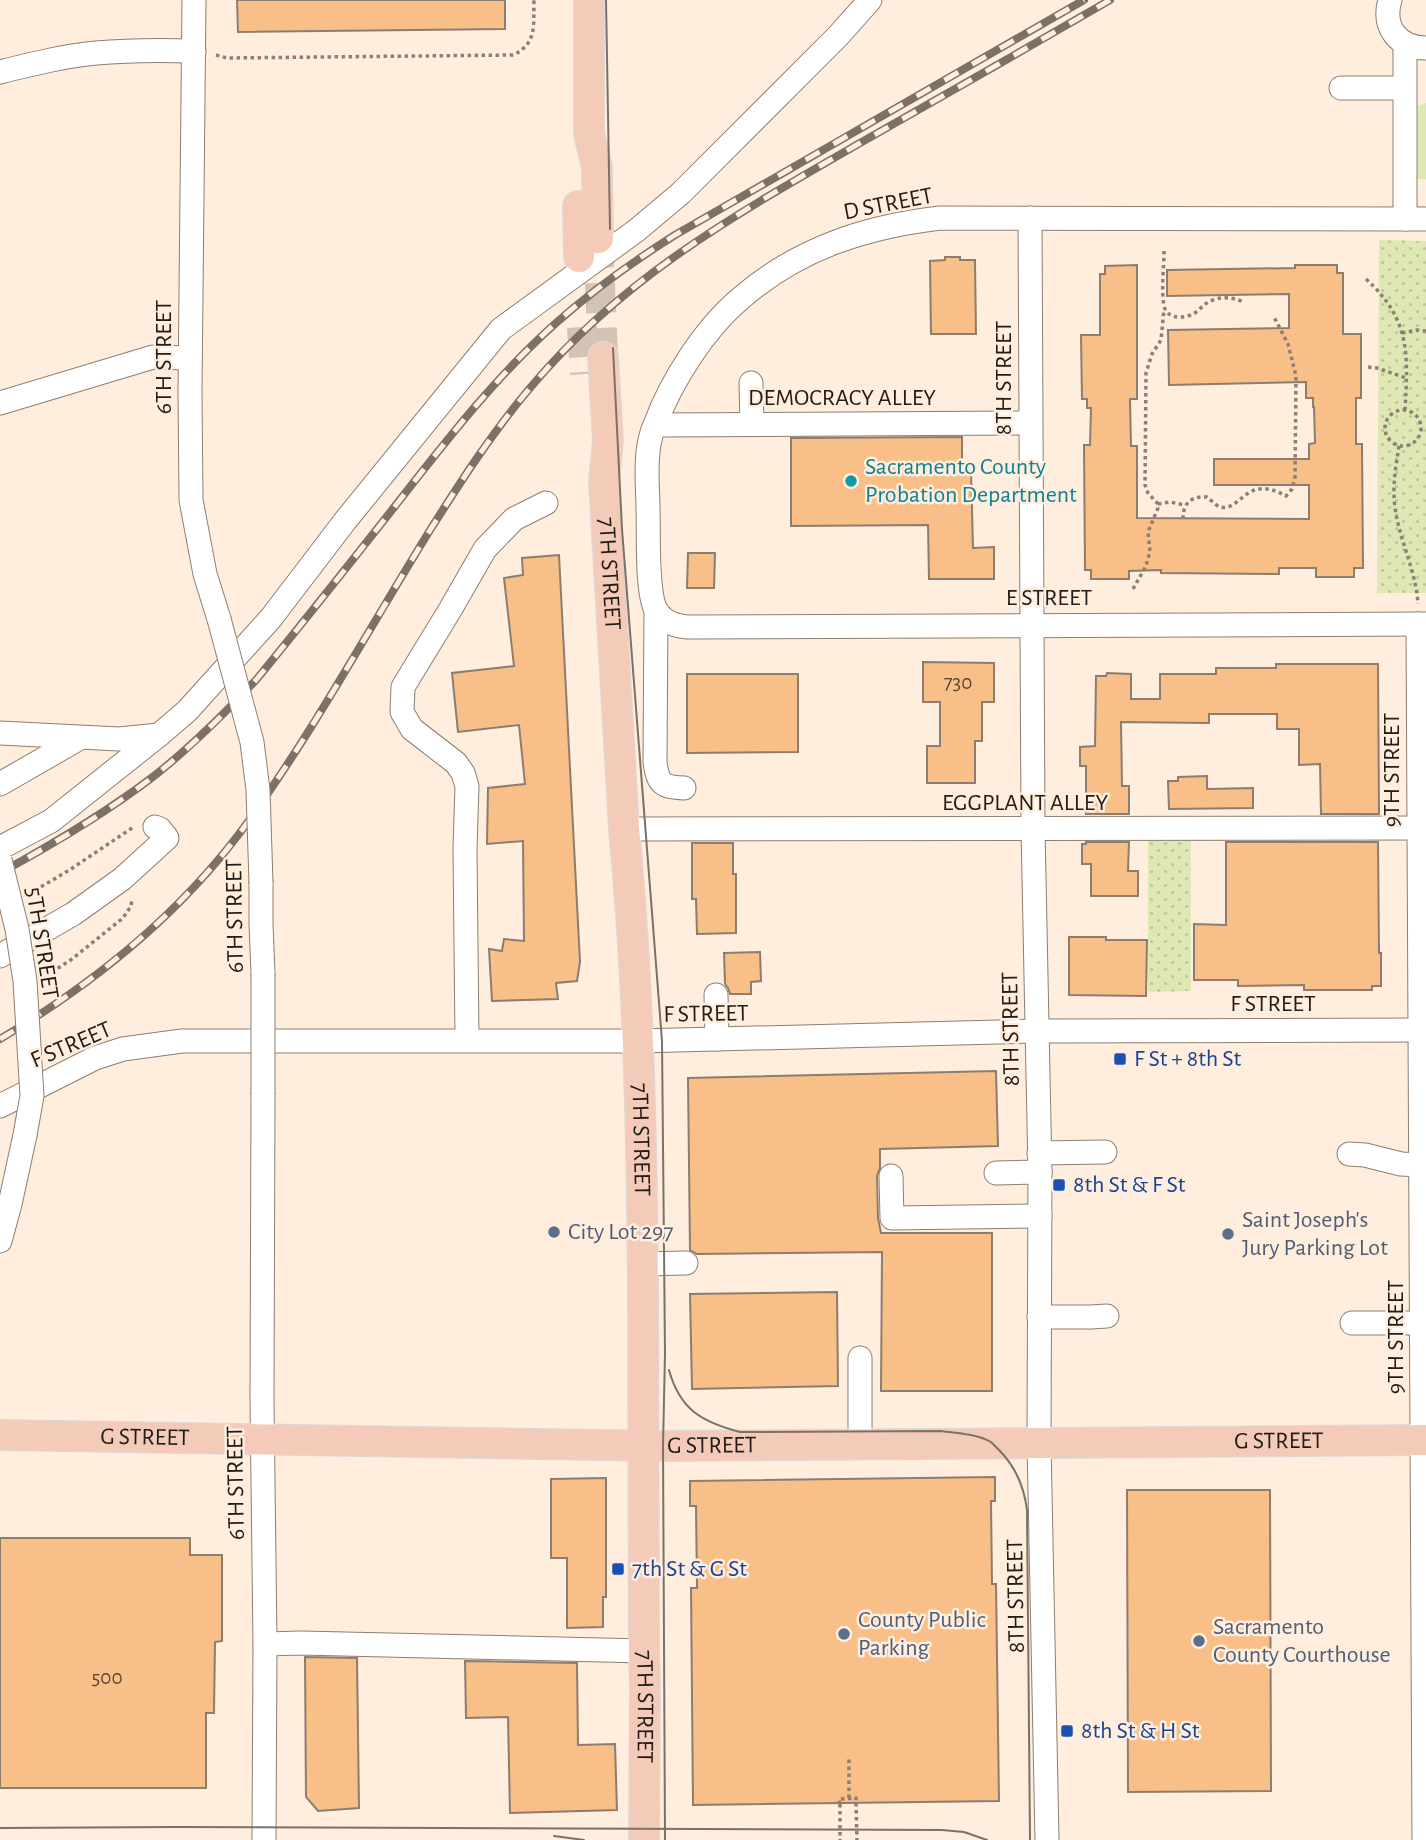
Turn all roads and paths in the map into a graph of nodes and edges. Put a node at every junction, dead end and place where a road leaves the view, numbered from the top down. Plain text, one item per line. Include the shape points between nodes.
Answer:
1 (194, 0) edge
2 (534, 0) edge
3 (589, 0) edge
4 (870, 0) edge
5 (1390, 0) edge
6 (1416, 46) edge
7 (194, 51) junction
8 (0, 72) edge
9 (1341, 88) dead end
10 (1404, 88) junction
11 (1030, 218) junction
12 (1415, 219) edge
13 (589, 247) tunnel mouth
14 (1164, 251) dead end
15 (1366, 279) dead end
16 (1244, 302) dead end
17 (1164, 309) junction
18 (1274, 317) dead end
19 (1426, 331) edge
20 (1402, 333) junction
21 (190, 358) junction
22 (594, 366) tunnel mouth
23 (1368, 367) dead end
24 (1407, 378) junction
25 (751, 383) dead end
26 (0, 403) edge
27 (1405, 410) junction
28 (1030, 423) junction
29 (752, 424) junction
30 (655, 425) junction
31 (1424, 428) edge
32 (1399, 446) junction
33 (546, 503) dead end
34 (1158, 504) junction
35 (1185, 505) junction
36 (1184, 519) dead end
37 (1133, 589) dead end
38 (664, 618) junction
39 (1422, 624) edge
40 (1031, 625) junction
41 (0, 733) edge
42 (159, 735) junction
43 (80, 738) junction
44 (0, 784) edge
45 (684, 788) dead end
46 (155, 827) joint
47 (1422, 828) edge
48 (1033, 829) junction
49 (624, 830) junction
50 (0, 848) edge
51 (0, 860) edge
52 (1423, 884) edge
53 (119, 892) junction
54 (24, 897) dead end
55 (0, 956) edge
56 (38, 981) dead end
57 (716, 995) dead end
58 (1423, 1030) edge
59 (1037, 1031) junction
60 (467, 1040) junction
61 (717, 1040) junction
62 (638, 1041) junction
63 (0, 1106) edge
64 (1105, 1152) dead end
65 (1349, 1154) dead end
66 (1040, 1162) junction
67 (1420, 1165) junction
68 (996, 1173) dead end
69 (891, 1176) dead end
70 (1040, 1216) junction
71 (1424, 1235) edge
72 (0, 1241) edge
73 (686, 1263) dead end
74 (642, 1264) junction
75 (1107, 1316) dead end
76 (1040, 1317) junction
77 (1422, 1322) junction
78 (1352, 1323) dead end
79 (860, 1358) dead end
80 (0, 1436) edge
81 (262, 1440) junction
82 (1424, 1440) edge
83 (1040, 1442) junction
84 (860, 1444) junction
85 (643, 1445) junction
86 (1425, 1637) edge
87 (265, 1644) junction
88 (644, 1651) junction
89 (849, 1758) dead end
90 (849, 1798) junction
91 (264, 1840) edge
92 (644, 1840) edge
93 (840, 1840) edge
94 (857, 1840) edge
95 (1047, 1840) edge
96 (1424, 1840) edge

1 - 7 street, 6TH STREET
2 - 7 path via 529,43 505,57 227,58
3 - 13 main road via 589,134 597,167
4 - 42 street via 681,193 501,329 271,618 187,711
5 - 6 street via 1391,30
6 - 10 street
7 - 8 street via 95,53
7 - 21 street, 6TH STREET
9 - 10 street
10 - 12 street
11 - 12 street, D STREET
11 - 28 street, 8TH STREET
11 - 30 street, D STREET via 940,219 867,231 830,243 770,275 739,299 690,355
14 - 17 path
15 - 20 path via 1389,304
16 - 17 path via 1214,299 1183,317 1173,317
17 - 34 path via 1161,340 1149,363 1145,387 1145,485
18 - 35 path via 1288,344 1296,376 1296,477 1292,489 1286,496 1256,489 1222,507 1207,497
19 - 20 path
20 - 24 path
21 - 26 street via 153,357
21 - 81 street, 6TH STREET, bridge via 191,500 205,574 252,742 258,790 263,973
22 - 49 main road, 7TH STREET via 608,441 604,481
23 - 24 path
24 - 27 path
25 - 29 street
27 - 31 path via 1414,413
27 - 32 path via 1391,414 1385,425 1387,437
28 - 29 street, DEMOCRACY ALLEY
28 - 40 street, 8TH STREET
29 - 30 street, DEMOCRACY ALLEY
30 - 38 street, D STREET via 648,474 650,590
31 - 32 path via 1413,443
32 - 39 path via 1395,506
33 - 60 street via 514,519 485,549 402,687 402,712 412,729 456,763 467,786
34 - 35 path
34 - 37 path via 1148,532 1146,566
35 - 36 path
38 - 40 street, E STREET via 687,627
38 - 45 street, D STREET via 655,762 665,786
39 - 40 street, E STREET
39 - 47 street, 9TH STREET
40 - 48 street, 8TH STREET
41 - 43 street
42 - 43 street
42 - 50 street via 51,821
43 - 44 street
46 - 53 street via 167,838
46 - 54 path via 160,822 155,819 142,821
47 - 48 street, EGGPLANT ALLEY
47 - 52 street, 9TH STREET
48 - 49 street, EGGPLANT ALLEY
48 - 59 street, 8TH STREET
49 - 62 main road, 7TH STREET
51 - 72 street, 5TH STREET, bridge via 25,981 32,1096
52 - 58 street, 9TH STREET
53 - 55 street
53 - 56 path via 132,900 123,918
57 - 61 street
58 - 59 street, F STREET
58 - 67 street, 9TH STREET
59 - 61 street, F STREET
59 - 66 street, 8TH STREET
60 - 62 street, F STREET
60 - 63 street, F STREET via 154,1044 95,1058
61 - 62 street, F STREET
62 - 74 main road, 7TH STREET
64 - 66 street
65 - 67 street
66 - 68 street
66 - 70 street, 8TH STREET
67 - 71 street, 9TH STREET
69 - 70 street via 892,1218
70 - 76 street, 8TH STREET
71 - 77 street, 9TH STREET
73 - 74 street
74 - 85 main road, 7TH STREET
75 - 76 street
76 - 83 street, 8TH STREET
77 - 78 street
77 - 82 street, 9TH STREET
79 - 84 street
80 - 81 main road, G STREET
81 - 85 main road, G STREET
81 - 87 street, 6TH STREET
82 - 83 main road, G STREET
82 - 86 street, 9TH STREET
83 - 84 main road, G STREET
83 - 95 street, 8TH STREET
84 - 85 main road, G STREET
85 - 88 main road, 7TH STREET
86 - 96 street, 9TH STREET
87 - 88 street
87 - 91 street, 6TH STREET
88 - 92 main road, 7TH STREET
89 - 90 path
90 - 93 path, bridge via 839,1799
90 - 94 path, bridge via 856,1798

